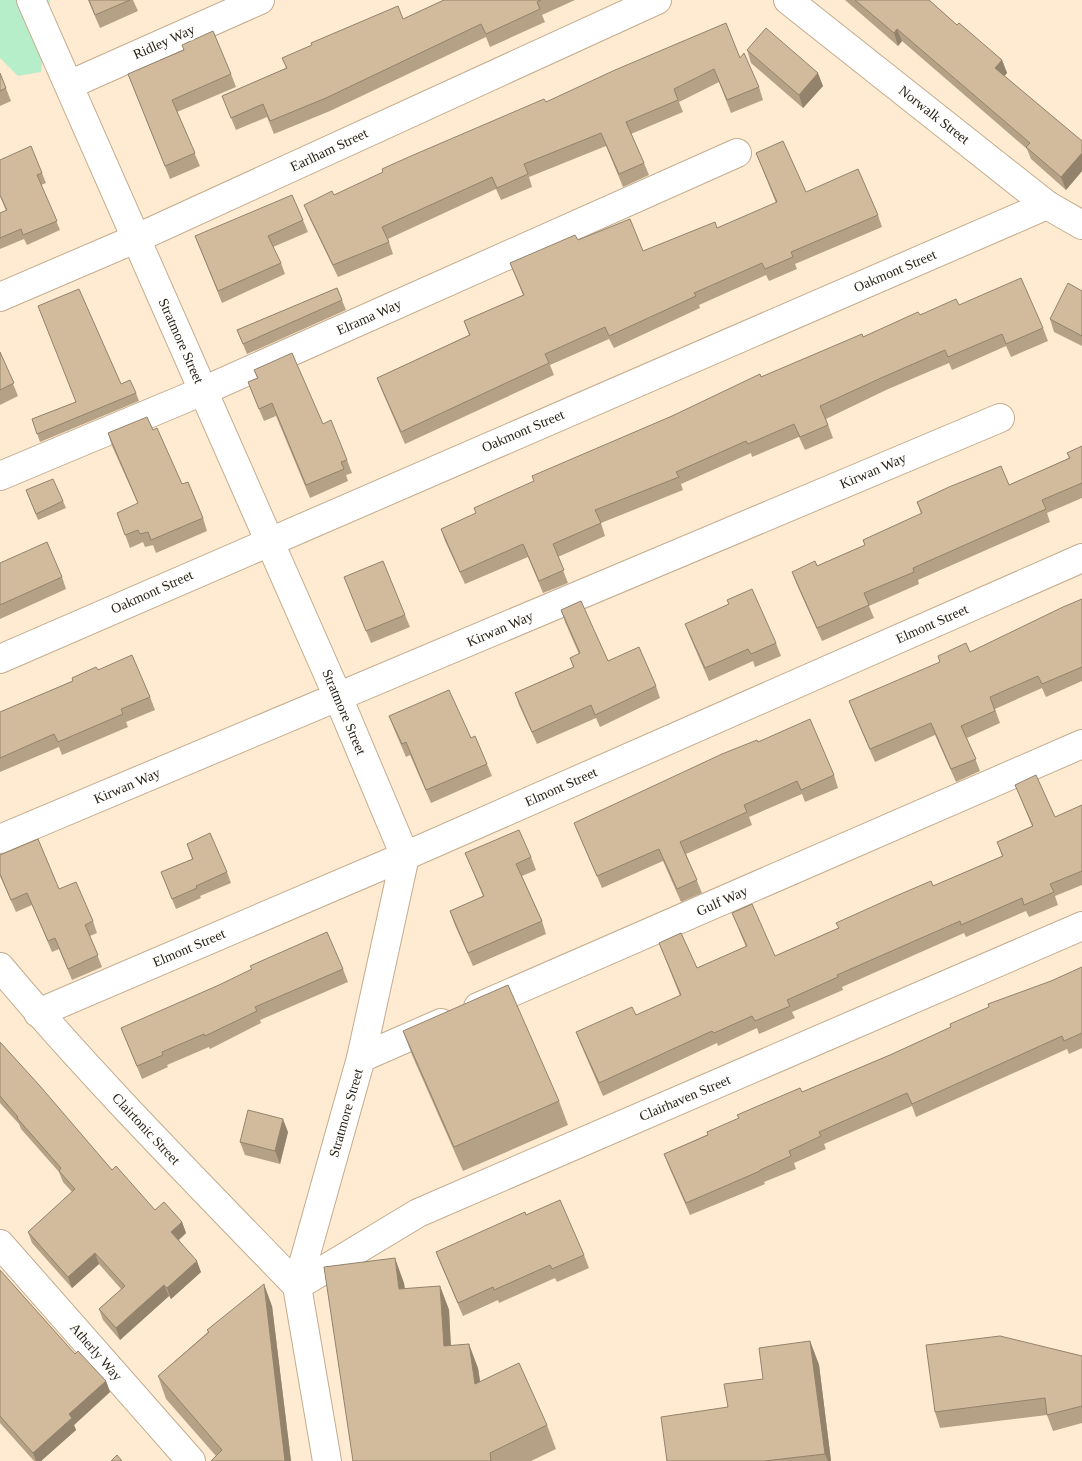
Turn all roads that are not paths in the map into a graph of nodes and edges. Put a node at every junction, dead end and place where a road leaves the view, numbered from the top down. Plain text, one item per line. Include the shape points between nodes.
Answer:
1 (31, 0) edge
2 (260, 0) edge
3 (657, 0) edge
4 (788, 0) edge
5 (69, 85) junction
6 (737, 153) dead end
7 (1047, 205) junction
8 (1082, 225) edge
9 (135, 239) junction
10 (0, 297) edge
11 (203, 391) junction
12 (1000, 418) dead end
13 (0, 476) edge
14 (269, 541) junction
15 (1082, 558) edge
16 (0, 659) edge
17 (338, 697) junction
18 (1082, 744) edge
19 (0, 839) edge
20 (405, 856) junction
21 (1082, 926) edge
22 (0, 967) edge
23 (38, 1013) junction
24 (361, 1058) junction
25 (0, 1244) edge
26 (296, 1286) junction
27 (191, 1461) edge
28 (327, 1461) edge

1 - 5 street, Stratmore Street
2 - 5 street, Ridley Way
3 - 9 street, Earlham Street
4 - 7 street, Norwalk Street
5 - 9 street, Stratmore Street
6 - 11 street, Elrama Way
7 - 8 street, Norwalk Street
7 - 14 street, Oakmont Street
9 - 10 street, Earlham Street
9 - 11 street, Stratmore Street
11 - 13 street, Elrama Way
11 - 14 street, Stratmore Street
12 - 17 street, Kirwan Way
14 - 16 street, Oakmont Street
14 - 17 street, Stratmore Street
15 - 20 street, Elmont Street
17 - 19 street, Kirwan Way
17 - 20 street, Stratmore Street
18 - 24 street, Gulf Way
20 - 23 street, Elmont Street
20 - 24 street, Stratmore Street
21 - 26 street, Clairhaven Street via 418,1214
22 - 23 street, Clairtonic Street
23 - 26 street, Clairtonic Street
24 - 26 street, Stratmore Street
25 - 27 street, Atherly Way
26 - 28 street, Stratmore Street

